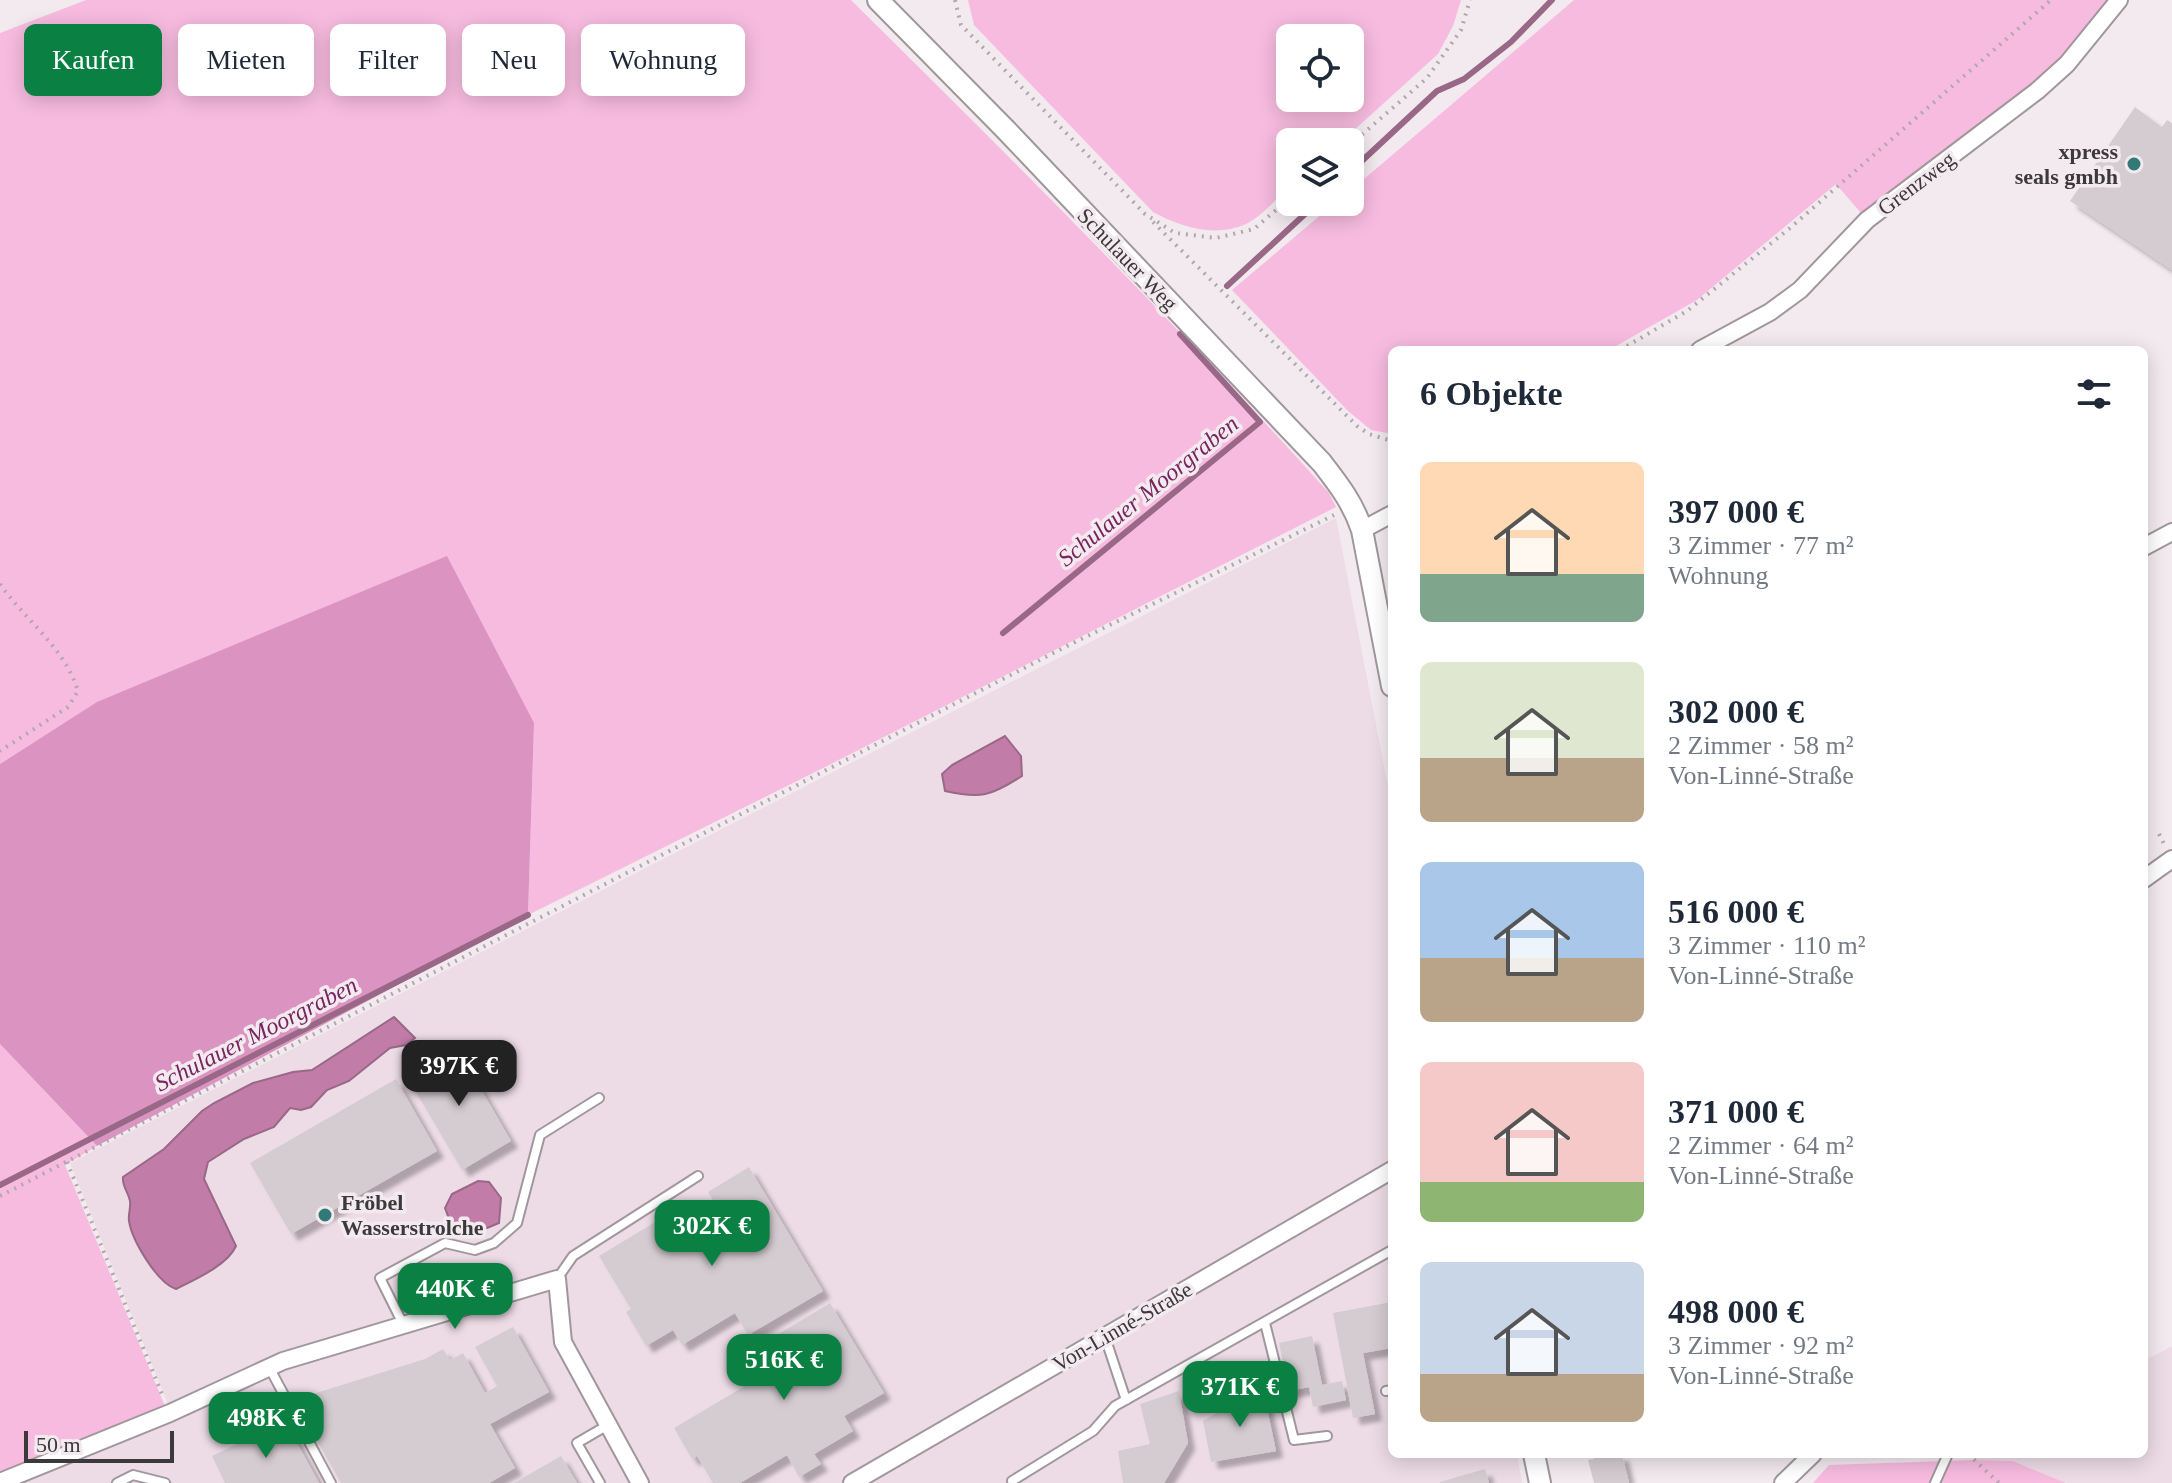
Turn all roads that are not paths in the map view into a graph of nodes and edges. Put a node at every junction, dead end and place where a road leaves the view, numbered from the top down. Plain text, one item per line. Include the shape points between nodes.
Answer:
1 (878, 0) edge
2 (2119, 0) edge
3 (1707, 346) edge
4 (1388, 516) edge
5 (1362, 530) junction
6 (2172, 532) edge
7 (2148, 545) edge
8 (1388, 665) edge
9 (2172, 859) edge
10 (2148, 876) edge
11 (599, 1098) dead end
12 (1388, 1172) edge
13 (698, 1176) dead end
14 (1388, 1252) edge
15 (557, 1279) junction
16 (1265, 1323) junction
17 (403, 1325) junction
18 (1105, 1336) junction
19 (269, 1367) junction
20 (1126, 1400) junction
21 (608, 1425) junction
22 (1327, 1436) dead end
23 (1535, 1458) edge
24 (1809, 1458) edge
25 (1946, 1458) edge
26 (1012, 1481) dead end
27 (0, 1482) edge
28 (117, 1483) edge
29 (165, 1483) edge
30 (331, 1483) edge
31 (600, 1483) edge
32 (640, 1483) edge
33 (852, 1483) edge
34 (1540, 1483) edge
35 (1783, 1483) edge
36 (1935, 1483) edge

1 - 5 street, Schulauer Weg via 1322,463 1354,507
2 - 3 street, Grenzweg via 2067,64 2037,91 1867,220 1800,290
4 - 5 street
5 - 8 street, Schulauer Weg
6 - 7 street
9 - 10 street
11 - 17 lane via 540,1135 517,1223 494,1243 475,1250 445,1243 380,1278
12 - 18 street, Von-Linné-Straße
13 - 15 lane via 573,1256
14 - 16 lane
15 - 17 street
15 - 21 street via 563,1342
16 - 20 lane
16 - 22 lane via 1294,1440
17 - 19 street
18 - 20 lane
18 - 33 street, Von-Linné-Straße
19 - 27 street
19 - 30 lane
20 - 26 lane via 1093,1431
21 - 31 lane via 577,1443
21 - 32 street
23 - 34 street
24 - 35 street
25 - 36 lane
28 - 29 lane via 133,1475

